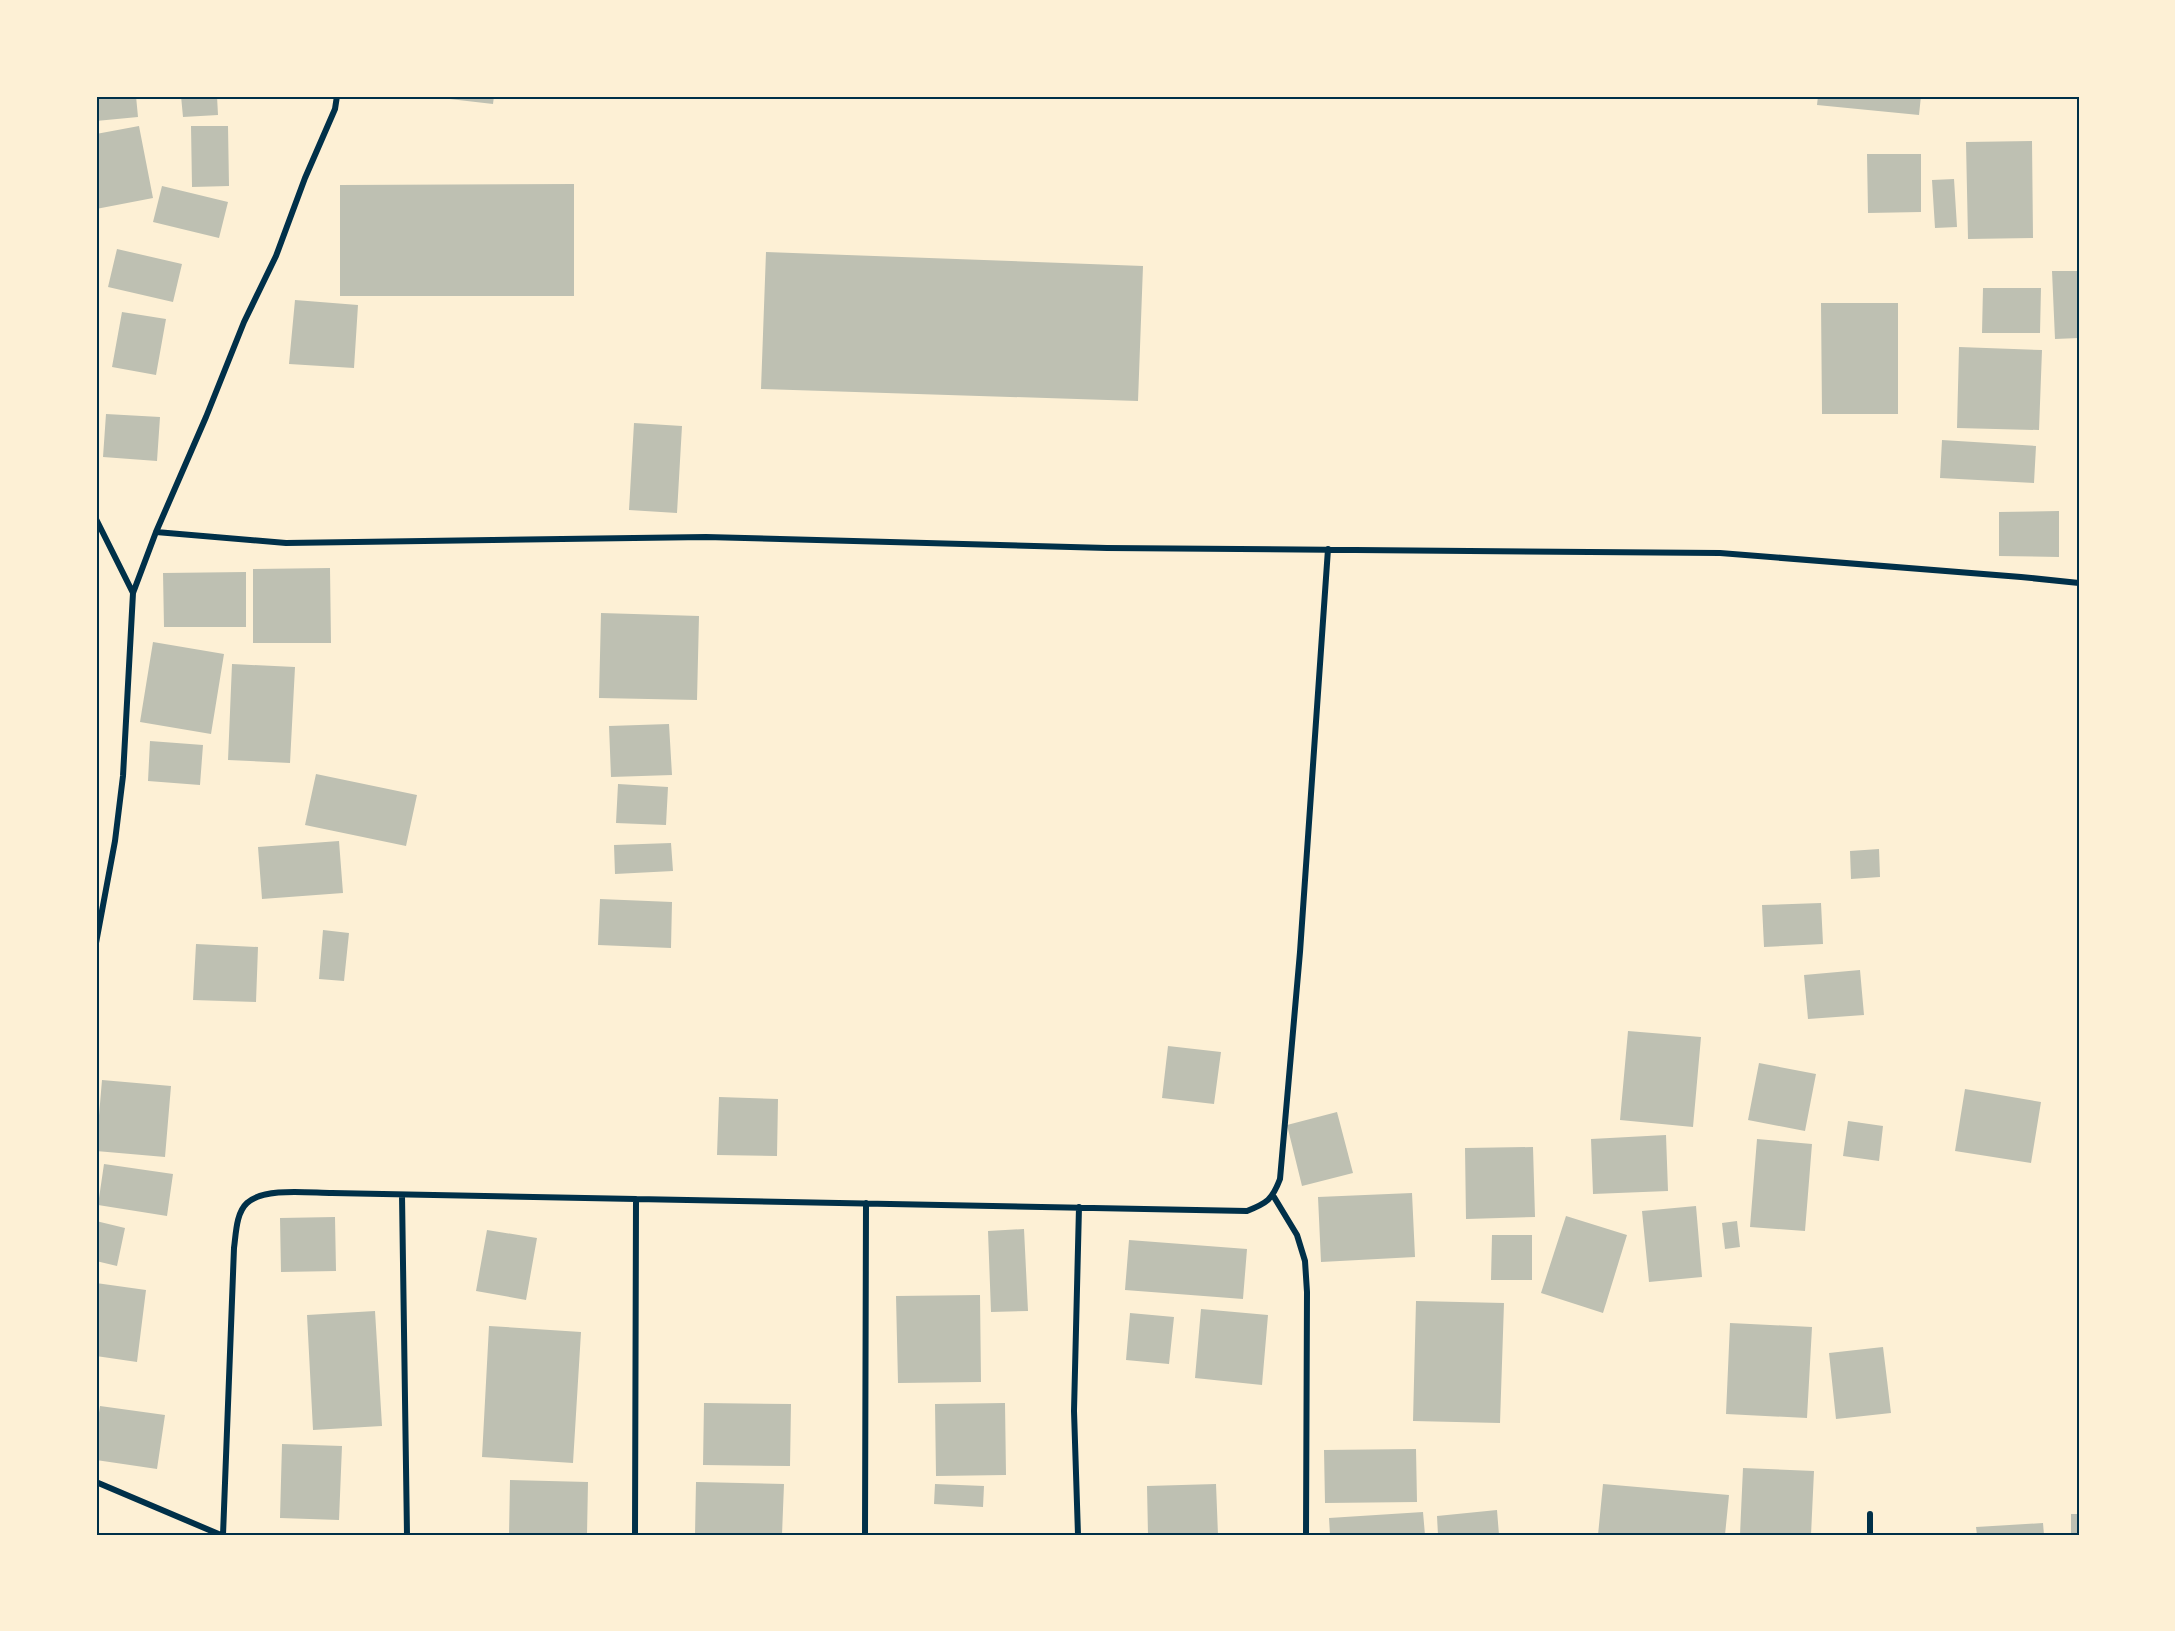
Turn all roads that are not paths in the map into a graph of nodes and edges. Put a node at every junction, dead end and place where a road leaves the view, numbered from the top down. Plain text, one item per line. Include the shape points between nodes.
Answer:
1 (336, 96) edge
2 (96, 519) edge
3 (156, 532) junction
4 (1328, 549) junction
5 (2079, 583) edge
6 (133, 593) junction
7 (96, 943) edge
8 (402, 1194) junction
9 (1274, 1197) junction
10 (636, 1199) junction
11 (866, 1203) junction
12 (1079, 1208) junction
13 (96, 1482) edge
14 (1870, 1514) dead end
15 (222, 1535) edge
16 (407, 1535) edge
17 (635, 1535) edge
18 (865, 1535) edge
19 (1078, 1535) edge
20 (1306, 1535) edge
21 (1870, 1535) edge

1 - 3 street via 335,109 276,256 244,322
2 - 6 street
3 - 4 street via 286,543 706,537 1107,548
3 - 6 street
4 - 5 street via 1720,553
4 - 9 street via 1300,952 1280,1179
6 - 7 street via 123,776
8 - 10 street
8 - 15 street via 277,1192 247,1203 238,1219
8 - 16 street
9 - 12 street via 1247,1211
9 - 20 street via 1297,1235 1305,1261
10 - 11 street
10 - 17 street
11 - 12 street
11 - 18 street
12 - 19 street via 1074,1411
13 - 15 street
14 - 21 street

